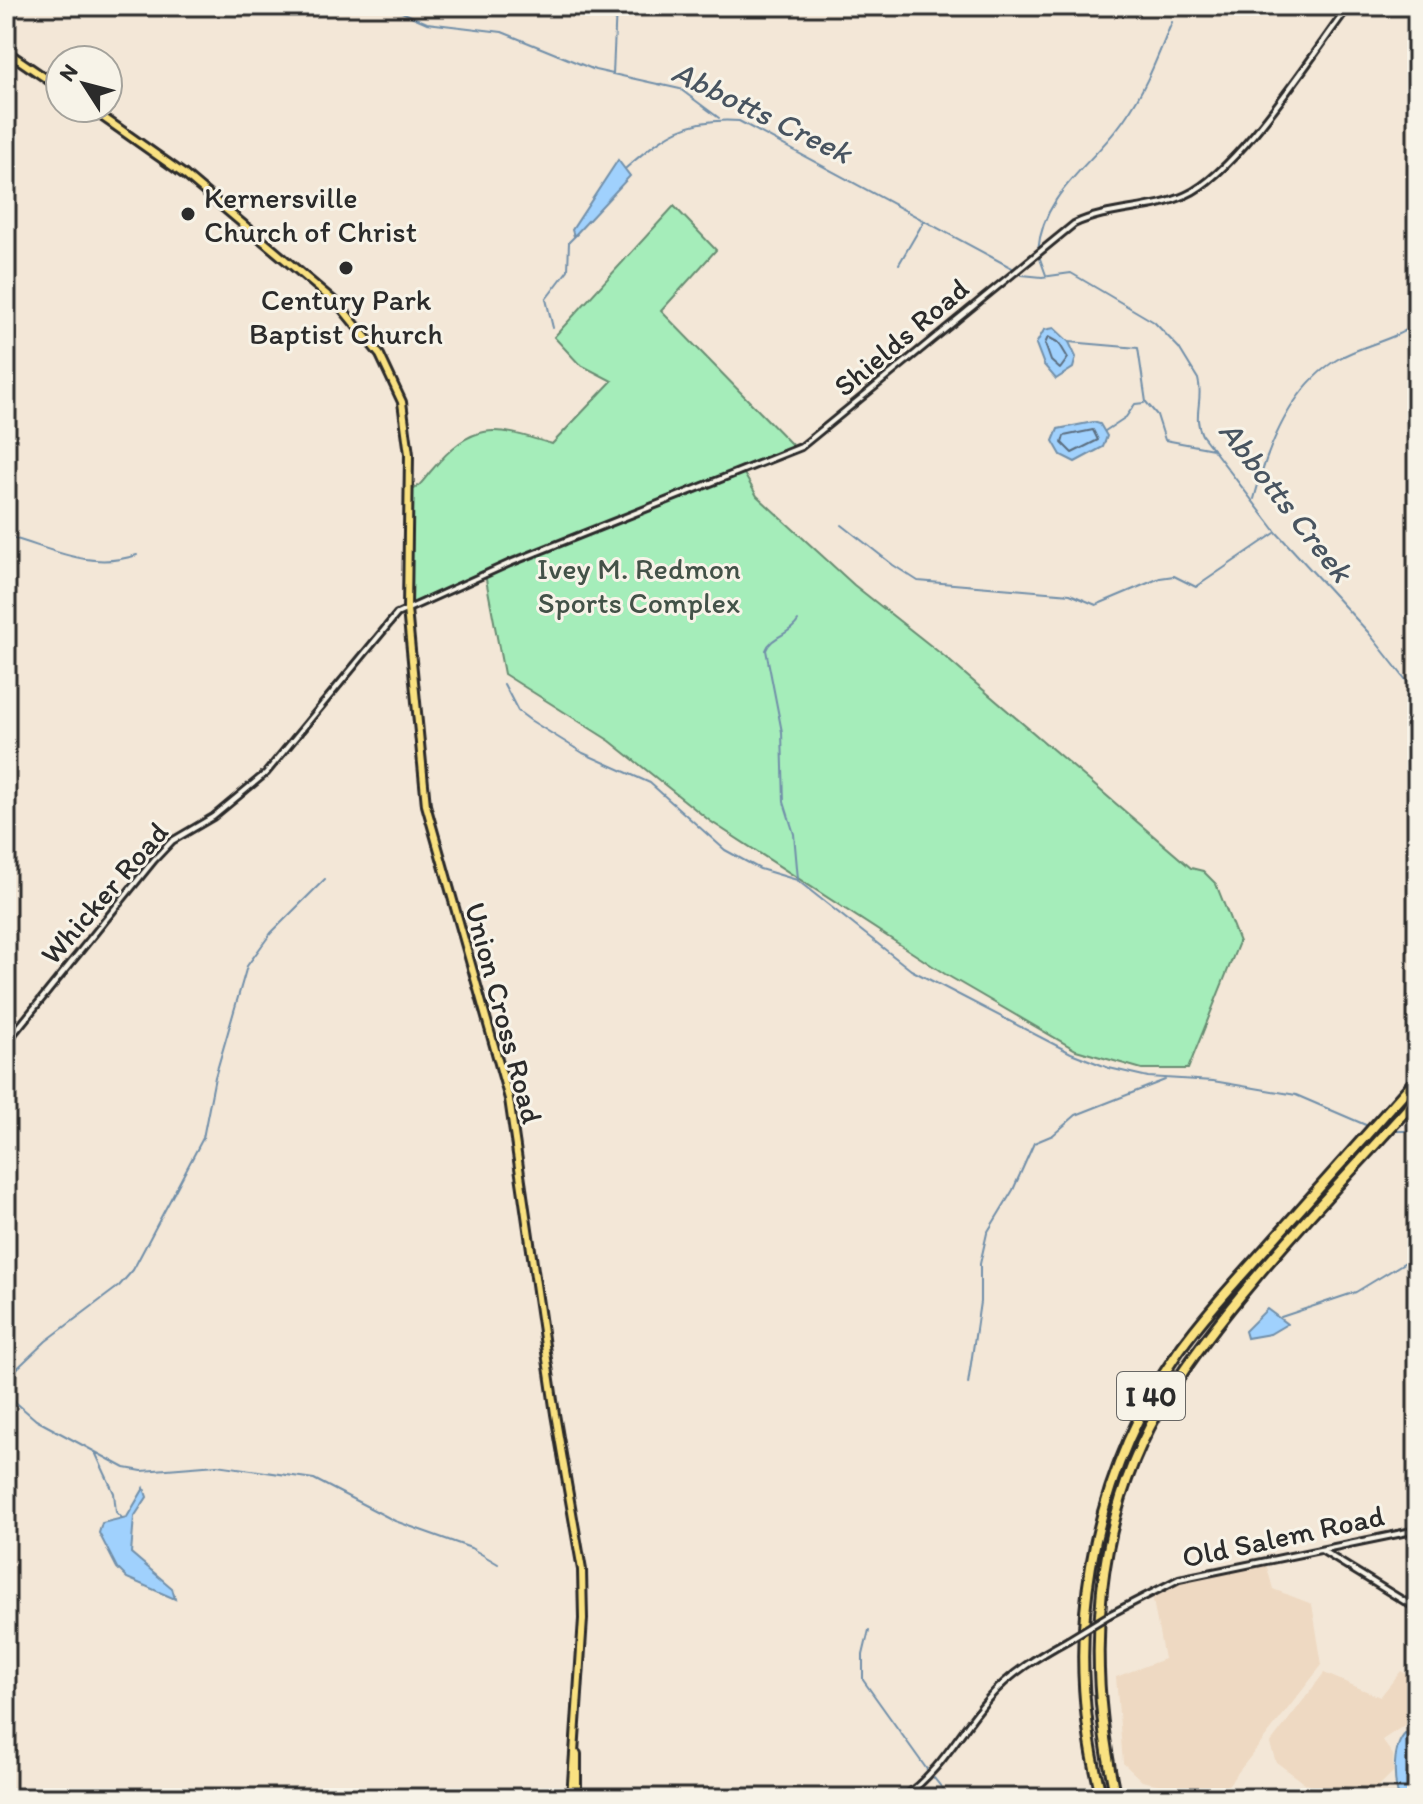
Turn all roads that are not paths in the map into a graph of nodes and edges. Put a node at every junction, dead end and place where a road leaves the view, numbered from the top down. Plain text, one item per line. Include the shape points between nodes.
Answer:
1 (13, 6) edge
2 (1349, 6) edge
3 (6, 33) edge
4 (9, 53) edge
5 (44, 77) edge
6 (113, 124) edge
7 (407, 609) junction
8 (6, 1043) edge
9 (1417, 1078) edge
10 (1417, 1098) edge
11 (1417, 1530) edge
12 (1321, 1550) junction
13 (1417, 1609) edge
14 (574, 1798) edge
15 (903, 1798) edge
16 (1102, 1798) edge
17 (1116, 1798) edge

1 - 3 highway
2 - 7 street, Shields Road via 1215,177 1172,201 1074,224 801,447
4 - 5 main road
6 - 7 main road, Union Cross Road via 185,175 340,306 380,355 402,402 409,454
7 - 8 street, Whicker Road via 386,625 266,773 154,860
7 - 14 main road, Union Cross Road via 426,805 509,1099 582,1570
9 - 16 highway, I 40 via 1179,1351 1117,1467 1097,1529 1082,1648 1086,1722
10 - 17 highway, I 40 via 1205,1340 1137,1456 1114,1522 1098,1622 1102,1729
11 - 12 street, Old Salem Road
12 - 13 street
12 - 15 street, Old Salem Road, bridge via 1179,1579 1109,1615 1007,1679 939,1768

